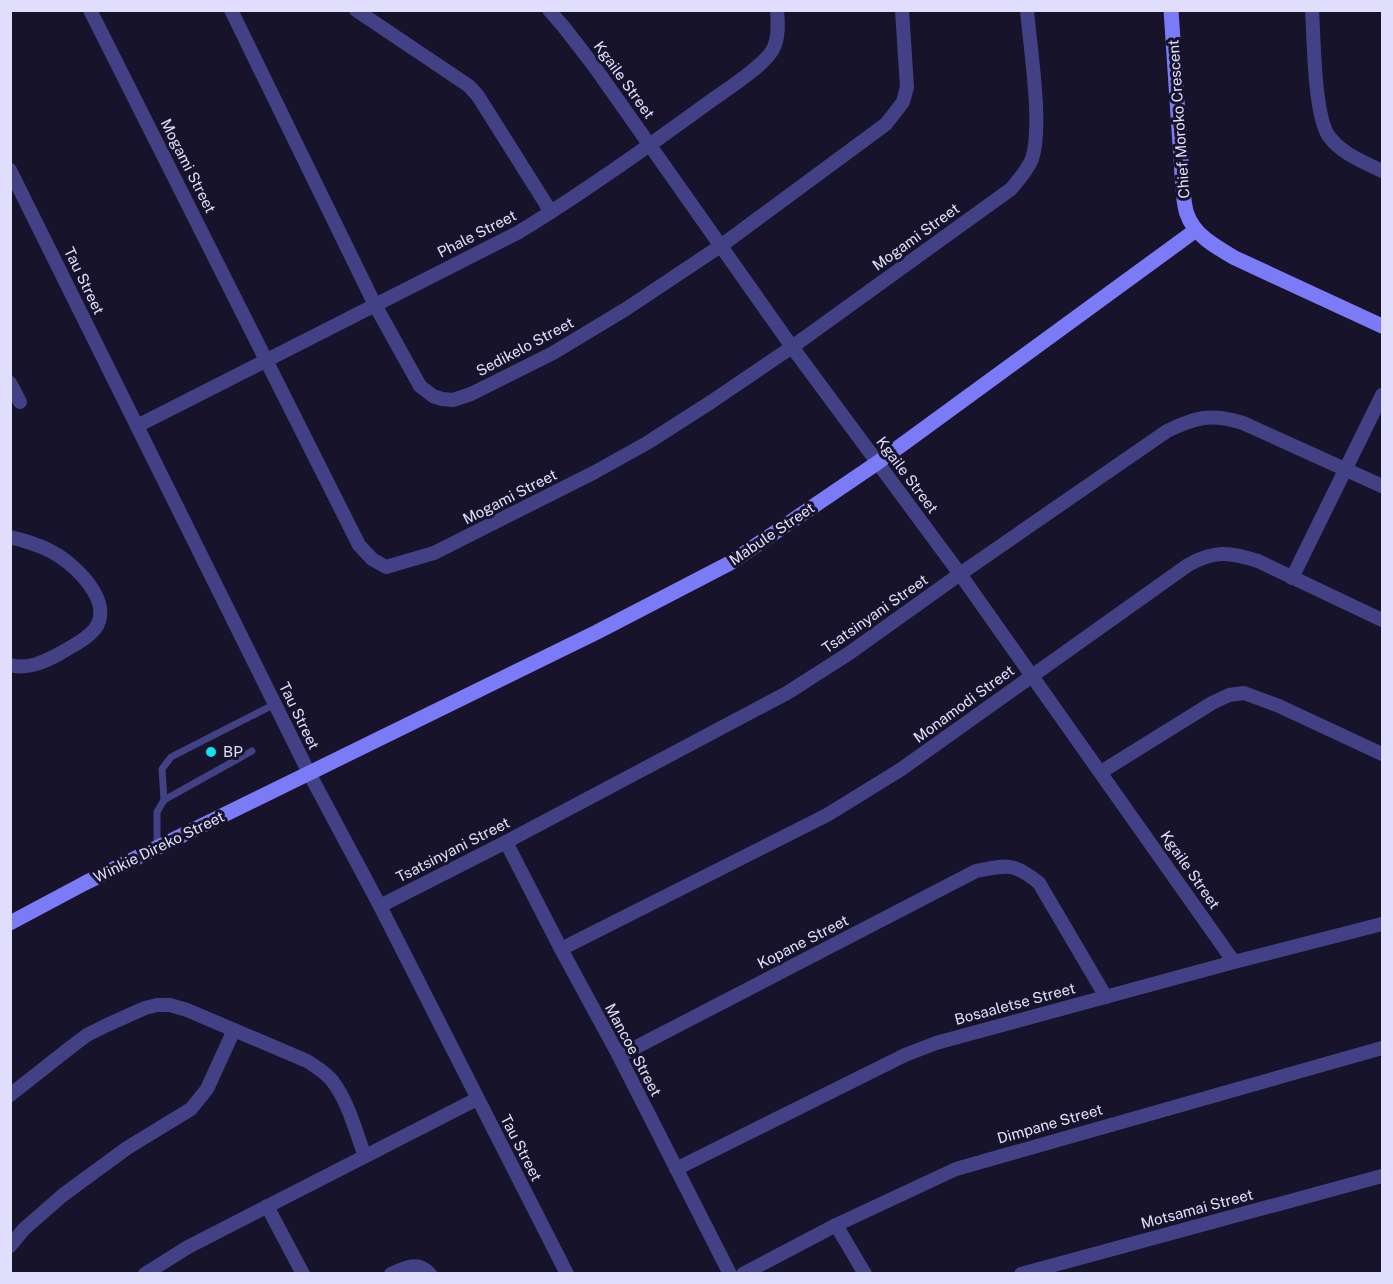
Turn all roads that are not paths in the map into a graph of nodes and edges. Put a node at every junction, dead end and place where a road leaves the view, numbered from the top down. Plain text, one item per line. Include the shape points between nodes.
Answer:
1 (90, 10) edge
2 (231, 10) edge
3 (356, 10) edge
4 (549, 10) edge
5 (777, 10) edge
6 (902, 10) edge
7 (1027, 10) edge
8 (1170, 10) edge
9 (1312, 10) edge
10 (651, 145) junction
11 (10, 170) edge
12 (1383, 171) edge
13 (551, 212) junction
14 (1196, 230) junction
15 (722, 245) junction
16 (375, 305) junction
17 (1383, 326) edge
18 (792, 346) junction
19 (268, 361) junction
20 (10, 383) edge
21 (1383, 395) edge
22 (20, 402) dead end
23 (137, 426) junction
24 (877, 463) junction
25 (1345, 469) junction
26 (1383, 486) edge
27 (10, 537) edge
28 (960, 574) junction
29 (1292, 578) junction
30 (1383, 620) edge
31 (10, 665) edge
32 (1032, 675) junction
33 (275, 704) junction
34 (252, 751) dead end
35 (1383, 754) edge
36 (1101, 772) junction
37 (309, 773) junction
38 (164, 800) junction
39 (506, 843) junction
40 (157, 848) junction
41 (380, 906) junction
42 (11, 922) edge
43 (1383, 924) edge
44 (561, 949) junction
45 (1234, 962) junction
46 (1106, 997) junction
47 (234, 1029) junction
48 (1383, 1048) edge
49 (619, 1056) junction
50 (10, 1095) edge
51 (477, 1099) junction
52 (365, 1156) junction
53 (676, 1169) junction
54 (1383, 1176) edge
55 (267, 1206) junction
56 (836, 1225) junction
57 (10, 1246) edge
58 (145, 1274) edge
59 (303, 1274) edge
60 (391, 1274) edge
61 (430, 1274) edge
62 (567, 1274) edge
63 (730, 1274) edge
64 (743, 1274) edge
65 (866, 1274) edge
66 (1021, 1274) edge

1 - 19 street, Mogami Street
2 - 16 street, Sedikelo Street
3 - 13 street via 469,86
4 - 10 street, Kgaile Street
5 - 10 street, Phale Street via 774,48 766,58
6 - 15 street, Sedikelo Street via 907,87 895,114 864,142
7 - 18 street, Mogami Street via 1036,110 1032,158 1025,173 1011,189
8 - 14 street, Chief Moroko Crescent via 1183,190 1187,213
9 - 12 street via 1318,101 1328,135 1358,160
10 - 13 street, Phale Street
10 - 15 street, Kgaile Street
11 - 23 street, Tau Street
13 - 16 street, Phale Street
14 - 17 street via 1235,258
14 - 24 street, Mabule Street
15 - 16 street, Sedikelo Street via 553,353 453,400 433,396 420,386
15 - 18 street, Kgaile Street
16 - 19 street, Phale Street
18 - 19 street, Mogami Street via 647,444 434,553 386,567 359,545
18 - 24 street, Kgaile Street
19 - 23 street, Phale Street
20 - 22 street
21 - 25 street
23 - 33 street, Tau Street
24 - 28 street, Kgaile Street
24 - 37 street, Mabule Street via 730,563
25 - 26 street, Tsatsinyani Street
25 - 28 street, Tsatsinyani Street via 1243,423 1218,417 1192,419 1167,431
25 - 29 street
27 - 31 street via 54,553 69,563 89,582 100,613 95,630 52,658 33,666
28 - 32 street, Kgaile Street
28 - 39 street, Tsatsinyani Street via 787,693
29 - 30 street, Monamodi Street
29 - 32 street, Monamodi Street via 1237,554 1203,556
32 - 36 street, Kgaile Street
32 - 44 street, Monamodi Street via 865,793
33 - 37 street, Tau Street
33 - 38 lane via 171,757 162,769
34 - 38 lane
35 - 36 street via 1244,693 1212,703
36 - 45 street, Kgaile Street
37 - 40 street, Winkie Direko Street
37 - 41 street, Tau Street
38 - 40 lane via 157,812
39 - 41 street, Tsatsinyani Street
39 - 44 street, Mancoe Street
40 - 42 street, Winkie Direko Street
41 - 51 street, Tau Street
43 - 45 street, Bosaaletse Street
44 - 49 street, Mancoe Street
45 - 46 street, Bosaaletse Street
46 - 49 street, Kopane Street via 1040,883 1023,870 1005,865 976,871
46 - 53 street, Bosaaletse Street via 963,1035 905,1055
47 - 50 street via 170,1005 145,1008 87,1035
47 - 52 street via 307,1061 332,1080
47 - 57 street via 207,1089 191,1108 63,1195
48 - 56 street, Dimpane Street via 982,1160
49 - 53 street, Mancoe Street
51 - 52 street
51 - 62 street, Tau Street
52 - 55 street
53 - 63 street, Mancoe Street
54 - 66 street, Motsamai Street
55 - 58 street via 188,1246
55 - 59 street
56 - 64 street, Dimpane Street
56 - 65 street
60 - 61 street via 416,1265

